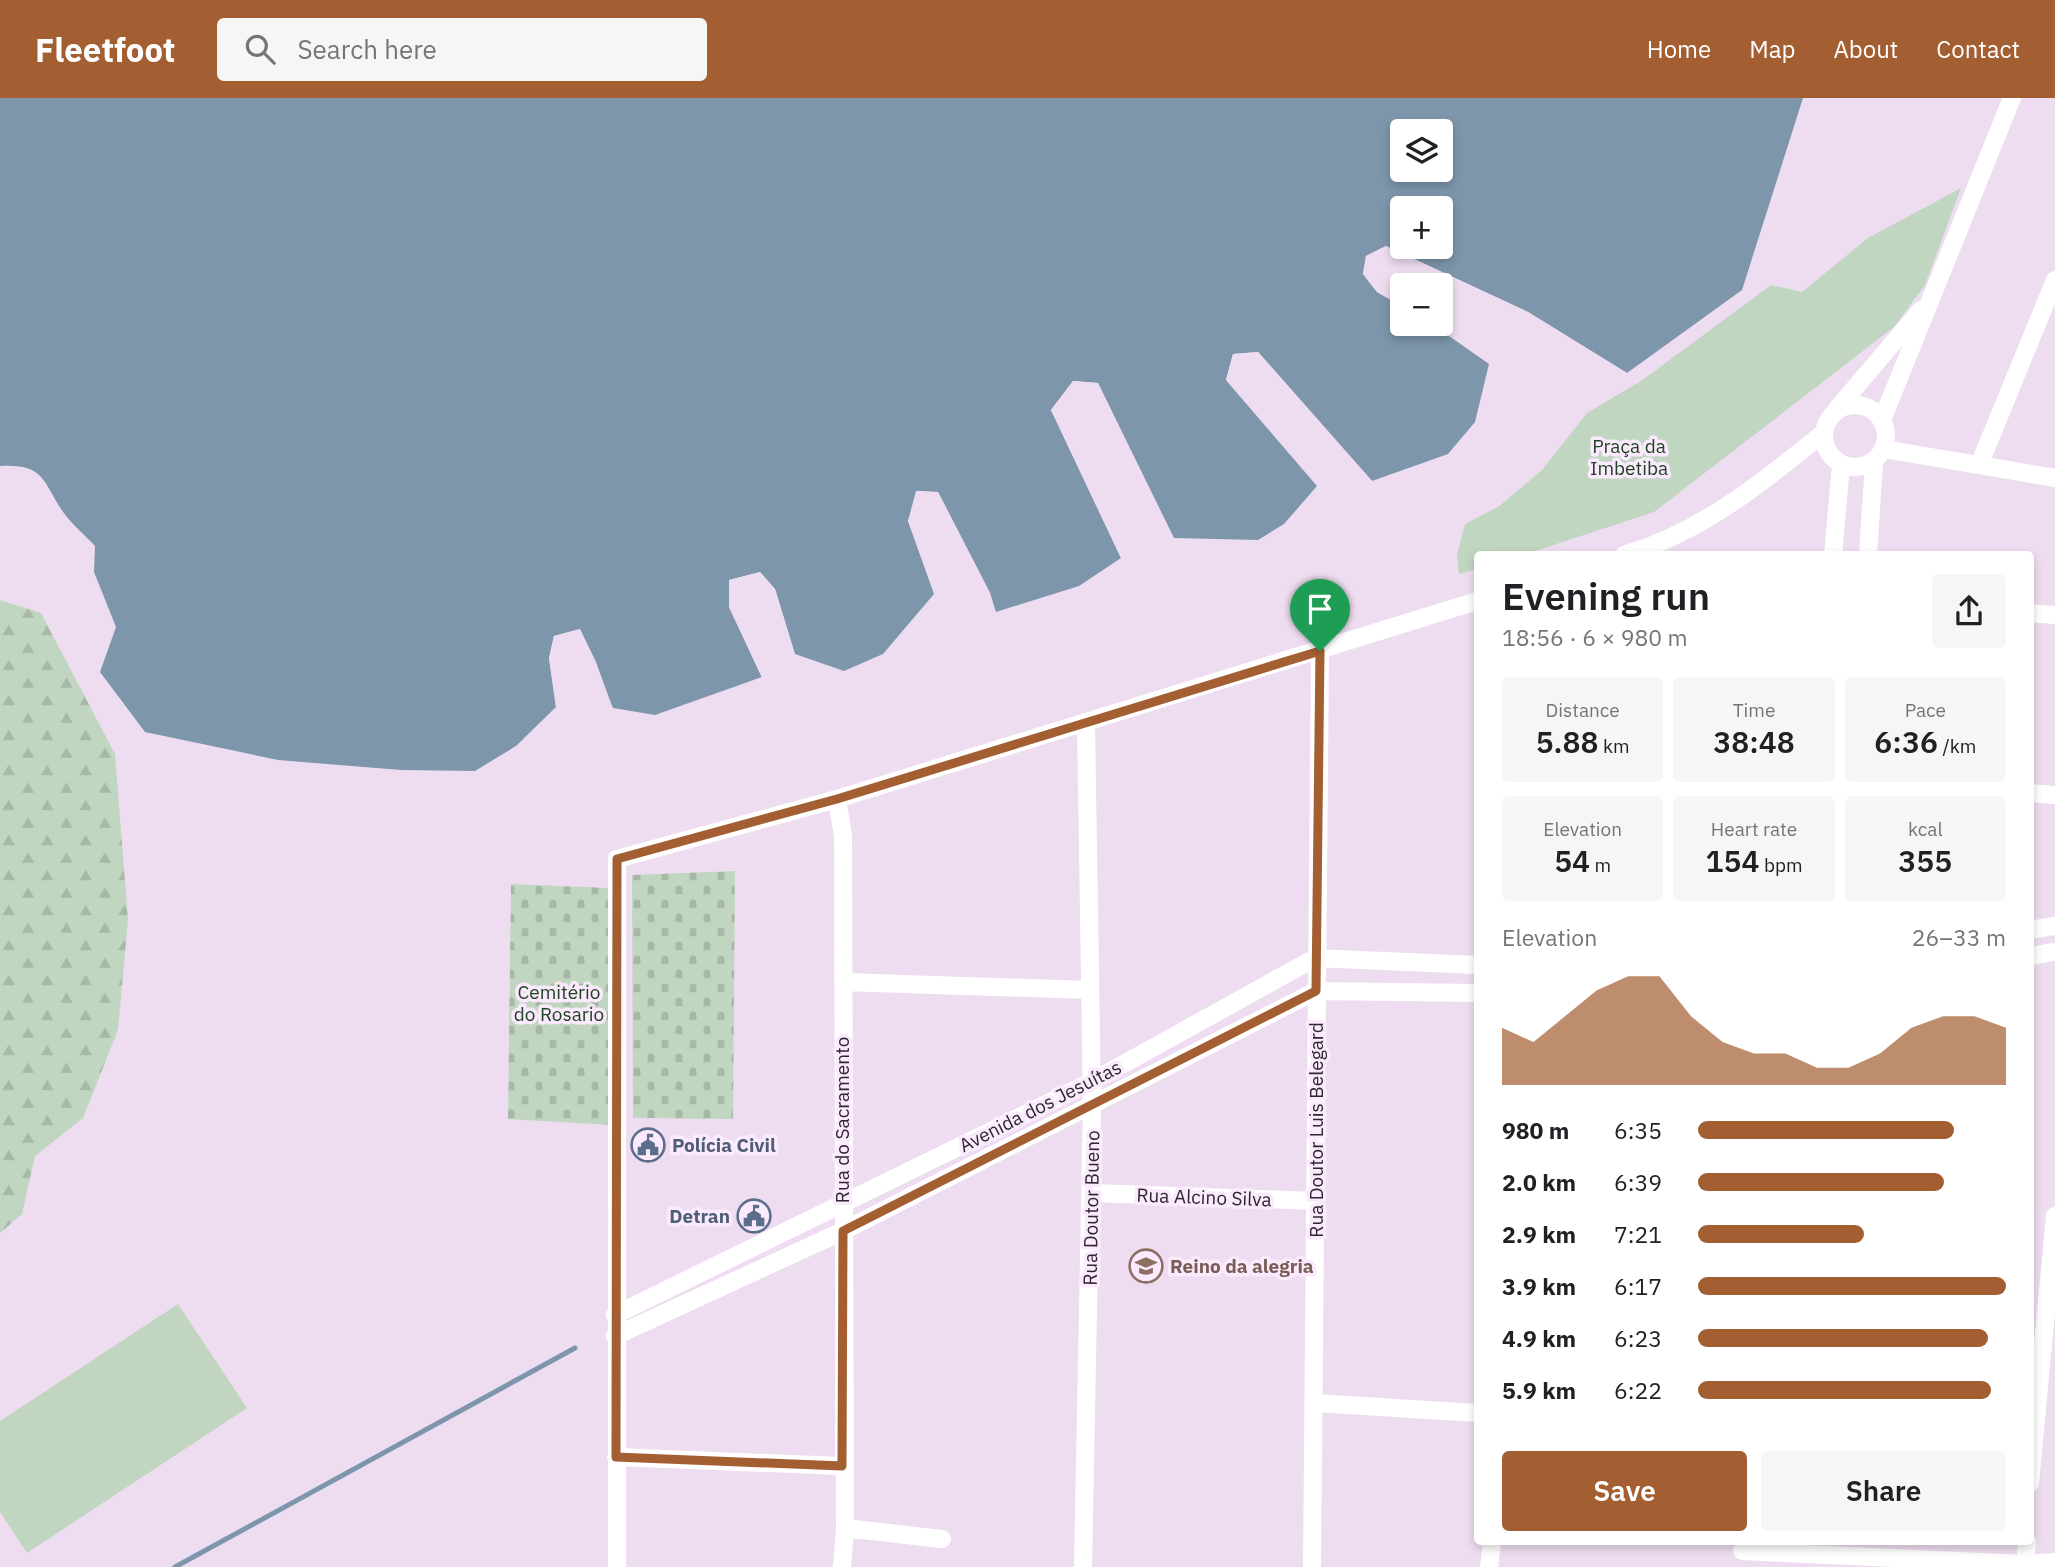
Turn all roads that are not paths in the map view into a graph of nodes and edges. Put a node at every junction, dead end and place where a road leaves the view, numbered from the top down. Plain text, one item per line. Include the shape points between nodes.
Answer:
1 (2012, 98) edge
2 (2055, 280) edge
3 (1930, 300) junction
4 (1837, 409) junction
5 (1882, 420) junction
6 (1822, 434) junction
7 (1879, 455) junction
8 (1980, 463) junction
9 (1841, 465) junction
10 (2055, 478) edge
11 (1634, 551) edge
12 (1833, 551) edge
13 (1868, 551) edge
14 (1474, 602) edge
15 (2034, 613) edge
16 (2055, 615) edge
17 (1320, 651) junction
18 (1086, 722) junction
19 (2034, 793) edge
20 (2055, 795) edge
21 (837, 799) junction
22 (2055, 926) edge
23 (2034, 929) edge
24 (2055, 952) edge
25 (2034, 955) edge
26 (1315, 958) junction
27 (1474, 965) edge
28 (843, 982) junction
29 (1090, 990) junction
30 (1316, 991) junction
31 (1474, 993) edge
32 (1091, 1082) junction
33 (1093, 1106) junction
34 (1092, 1193) junction
35 (1316, 1201) junction
36 (842, 1203) junction
37 (2055, 1216) edge
38 (843, 1231) junction
39 (615, 1315) junction
40 (615, 1336) junction
41 (1315, 1403) junction
42 (1474, 1413) edge
43 (2034, 1414) edge
44 (616, 1457) junction
45 (842, 1466) junction
46 (845, 1528) junction
47 (942, 1539) dead end
48 (1492, 1545) edge
49 (2027, 1545) edge
50 (1741, 1553) edge
51 (1776, 1554) edge
52 (2055, 1562) edge
53 (2025, 1564) junction
54 (617, 1567) edge
55 (842, 1567) edge
56 (1083, 1567) edge
57 (1312, 1567) edge
58 (1489, 1567) edge

1 - 3 street
2 - 8 street
3 - 4 street
3 - 5 street
4 - 5 street via 1853,403 1870,408
4 - 6 street via 1826,420
5 - 7 street via 1886,434
6 - 9 street via 1827,452
6 - 11 street via 1729,505 1695,526
7 - 8 street
7 - 9 street via 1858,468
7 - 13 street
8 - 10 street
9 - 12 street
14 - 17 street
15 - 16 street
17 - 18 street
17 - 26 street, Rua Doutor Luis Belegard
18 - 21 street
18 - 29 street, Rua Doutor Bueno
19 - 20 street
21 - 28 street, Rua do Sacramento via 843,836
21 - 39 street via 617,859
22 - 23 street
24 - 25 street
26 - 27 street
26 - 30 street, Rua Doutor Luis Belegard
26 - 32 street, Avenida dos Jesuítas
28 - 29 street
28 - 36 street, Rua do Sacramento
29 - 32 street, Rua Doutor Bueno
30 - 31 street, Avenida dos Jesuítas
30 - 33 street, Avenida dos Jesuítas
30 - 35 street, Rua Doutor Luis Belegard
32 - 33 street, Rua Doutor Bueno
32 - 36 street, Avenida dos Jesuítas
33 - 34 street, Rua Doutor Bueno
33 - 38 street, Avenida dos Jesuítas
34 - 35 street, Rua Alcino Silva
34 - 56 street, Rua Doutor Bueno
35 - 41 street, Rua Doutor Luis Belegard
36 - 38 street, Rua do Sacramento
36 - 39 street, Avenida dos Jesuítas
37 - 43 street
38 - 40 street, Avenida dos Jesuítas
38 - 45 street, Rua do Sacramento
39 - 40 street
40 - 44 street
41 - 42 street
41 - 57 street, Rua Doutor Luis Belegard
44 - 45 street
44 - 54 street
45 - 46 street, Rua do Sacramento
46 - 47 street
46 - 55 street, Rua do Sacramento
48 - 58 street
49 - 53 street
50 - 51 street
51 - 53 street
52 - 53 street

